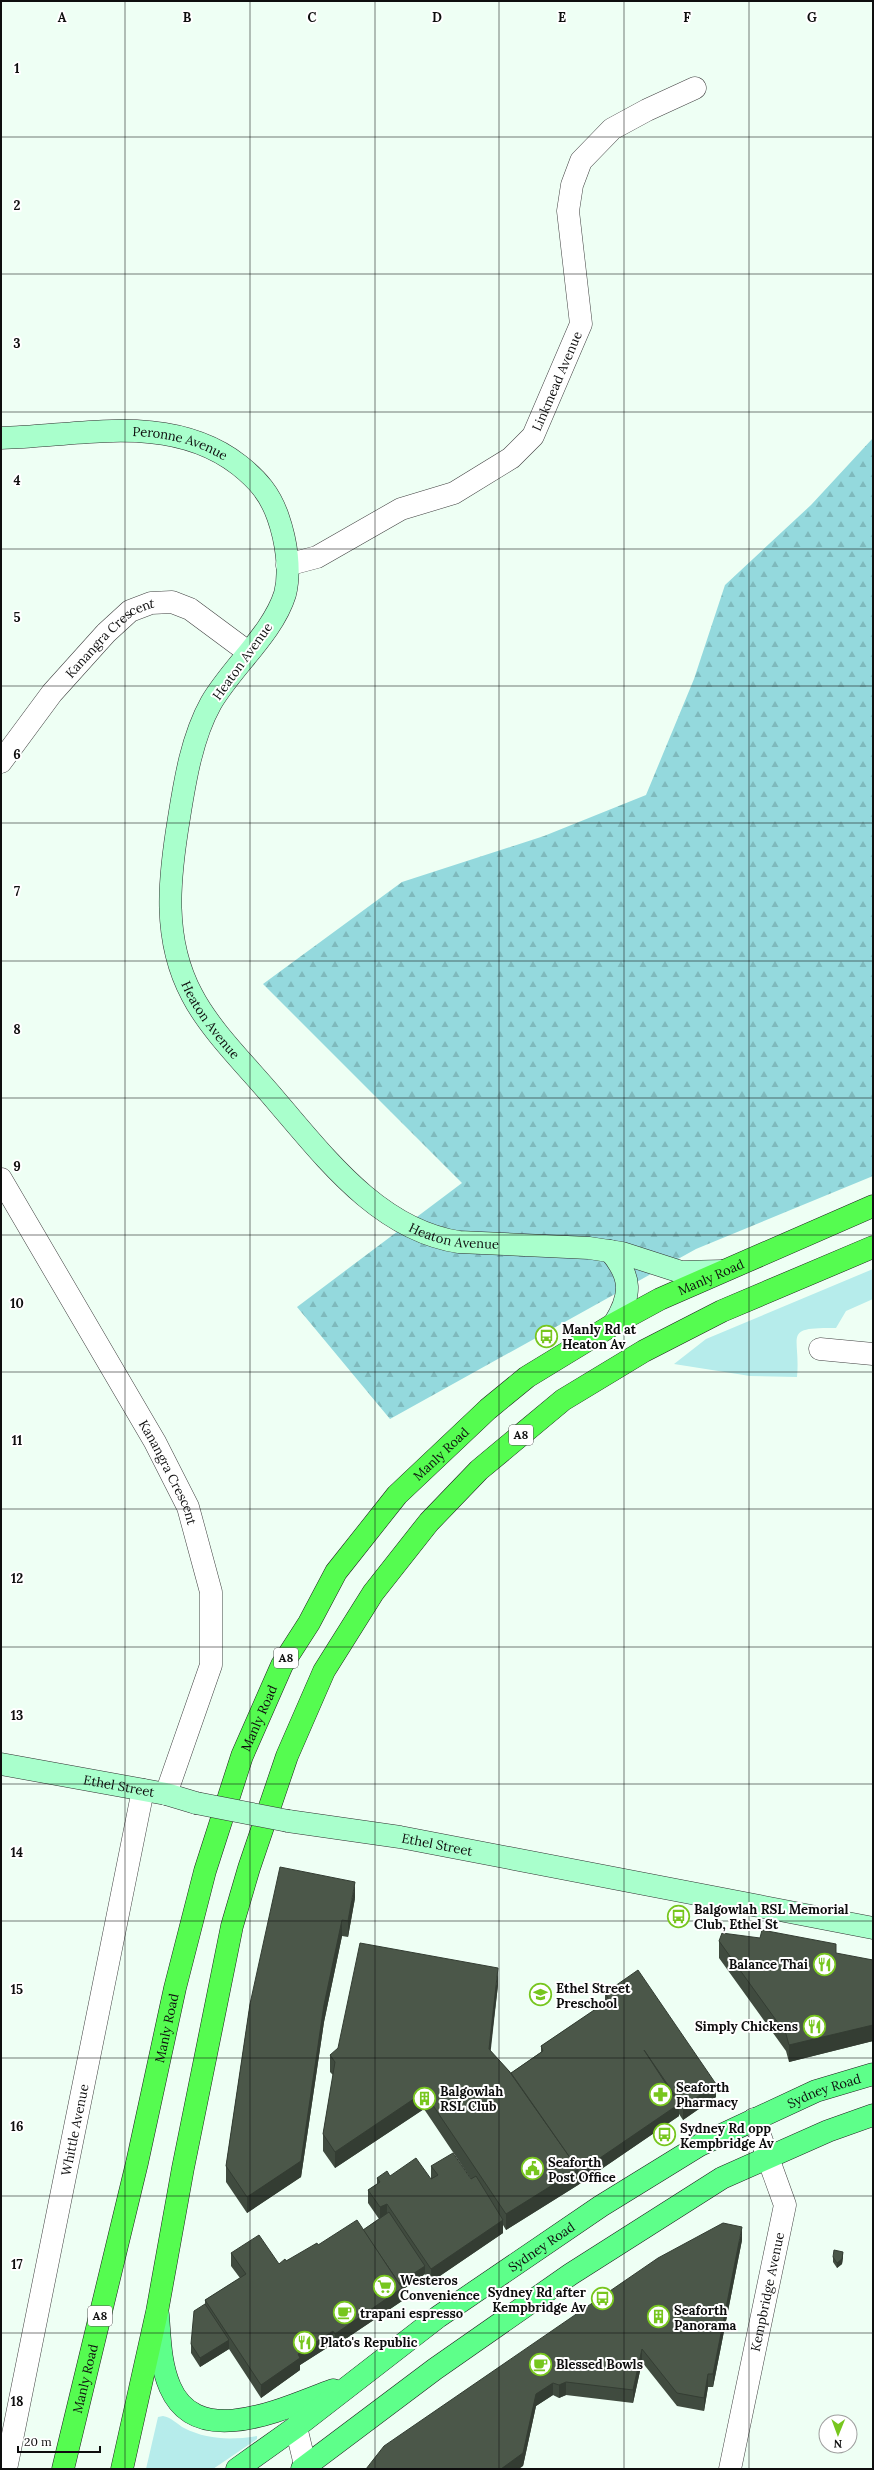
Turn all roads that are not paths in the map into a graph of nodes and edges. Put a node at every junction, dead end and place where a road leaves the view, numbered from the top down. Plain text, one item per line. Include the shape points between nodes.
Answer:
1 (695, 88) dead end
2 (1, 438) edge
3 (287, 565) junction
4 (248, 652) junction
5 (1, 762) edge
6 (1, 1179) edge
7 (873, 1206) edge
8 (873, 1247) edge
9 (610, 1251) junction
10 (722, 1271) junction
11 (614, 1324) junction
12 (820, 1349) dead end
13 (873, 1354) edge
14 (1, 1764) edge
15 (143, 1790) junction
16 (166, 1794) junction
17 (873, 1928) edge
18 (873, 2074) edge
19 (873, 2115) edge
20 (754, 2119) junction
21 (769, 2157) junction
22 (157, 2312) junction
23 (352, 2383) junction
24 (296, 2427) junction
25 (305, 2468) edge
26 (6, 2469) edge
27 (63, 2469) edge
28 (122, 2469) edge
29 (237, 2469) edge
30 (730, 2469) edge

1 - 3 street, Linkmead Avenue via 612,129 581,161 572,185 568,211 581,324 533,436 511,458 454,492 401,509 317,557
2 - 3 street, Peronne Avenue via 118,430 154,431 192,439 225,454 257,479 274,507 283,532
3 - 4 street, Heaton Avenue via 284,596 276,613
4 - 5 street, Kanangra Crescent via 190,609 172,602 151,603 130,611 106,633 52,693
4 - 9 street, Heaton Avenue via 210,706 200,729 178,822 170,882 170,913 181,969 192,995 208,1020 347,1181 394,1217 417,1231 438,1239
6 - 16 street, Kanangra Crescent via 155,1442 188,1507 210,1585 211,1665
7 - 10 highway, Manly Road / A8
8 - 22 highway, A8 via 722,1311 644,1351 563,1400 479,1470 429,1522 373,1592 324,1671 287,1756 249,1868 232,1926 212,2021
9 - 10 street, Heaton Avenue via 681,1272
9 - 11 street via 625,1273 628,1286 627,1298
10 - 11 highway, Manly Road / A8 via 660,1299
11 - 27 highway, Manly Road / A8 via 527,1378 488,1409 397,1495 336,1572 309,1623 282,1665 242,1756 205,1871 175,1988 137,2163
12 - 13 street
14 - 15 street, Ethel Street
15 - 16 street, Ethel Street
15 - 26 street, Whittle Avenue
16 - 17 street, Ethel Street, bridge via 196,1803 288,1821 407,1838
18 - 20 main road, Sydney Road via 816,2090
19 - 21 main road via 828,2131
20 - 21 street, Kempbridge Avenue
20 - 23 main road, Sydney Road via 700,2145 601,2206 438,2317
21 - 25 main road via 722,2178 571,2274 434,2369
21 - 30 street, Kempbridge Avenue via 784,2205
22 - 23 main road via 163,2368 170,2387 178,2401 194,2413 208,2419 227,2422 251,2419
22 - 28 highway, A8
23 - 24 main road, Sydney Road
24 - 25 street
24 - 29 main road, Sydney Road

